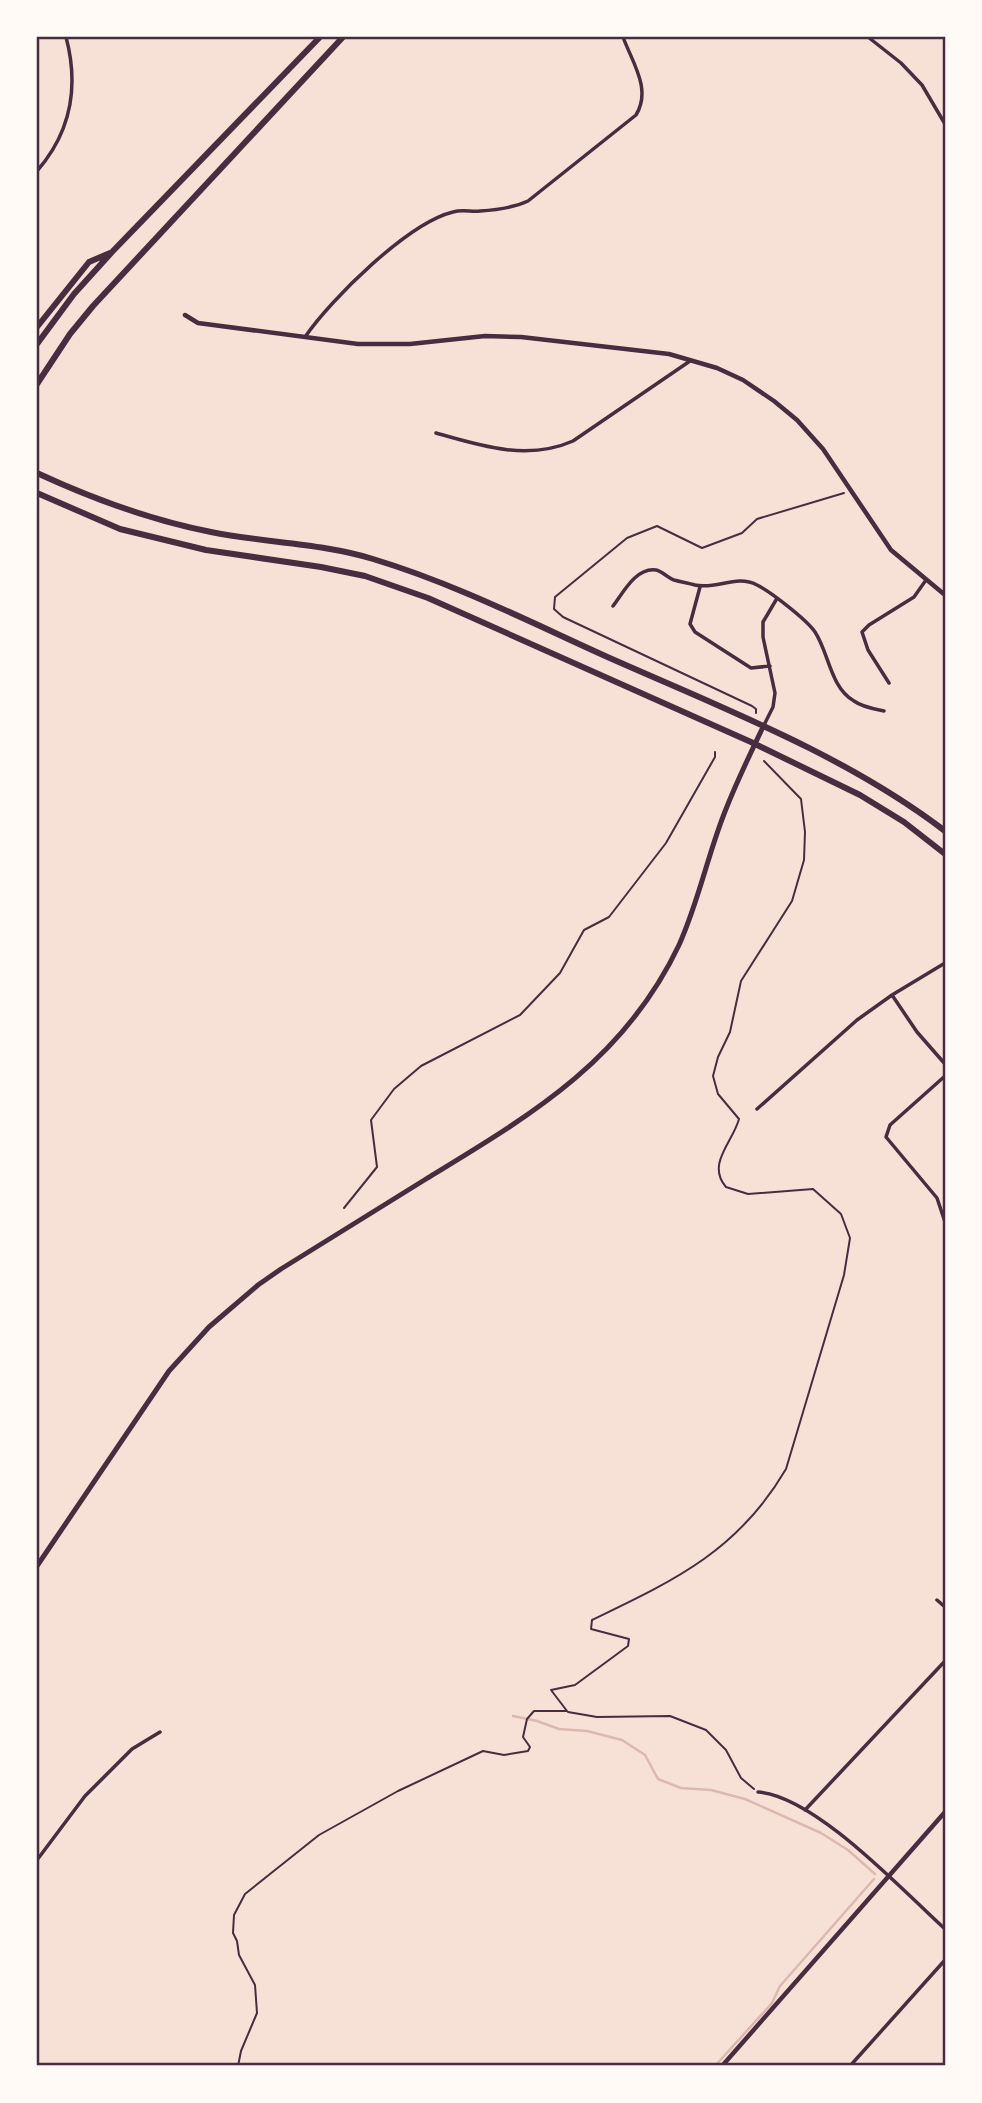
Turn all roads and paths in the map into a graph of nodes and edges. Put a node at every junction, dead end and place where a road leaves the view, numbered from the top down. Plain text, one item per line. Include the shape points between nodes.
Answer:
1 (66, 37) edge
2 (320, 37) edge
3 (343, 37) edge
4 (623, 37) edge
5 (868, 37) edge
6 (945, 124) edge
7 (37, 171) edge
8 (111, 253) junction
9 (185, 315) dead end
10 (37, 327) edge
11 (305, 337) junction
12 (37, 344) edge
13 (691, 360) junction
14 (37, 384) edge
15 (436, 433) dead end
16 (37, 473) edge
17 (37, 493) edge
18 (926, 580) junction
19 (701, 586) junction
20 (945, 595) edge
21 (776, 599) junction
22 (612, 606) dead end
23 (770, 666) junction
24 (889, 683) dead end
25 (884, 712) dead end
26 (763, 726) junction
27 (755, 744) junction
28 (715, 752) dead end
29 (764, 761) dead end
30 (945, 831) edge
31 (945, 854) edge
32 (945, 963) edge
33 (892, 995) junction
34 (945, 1063) edge
35 (945, 1076) edge
36 (757, 1109) dead end
37 (344, 1208) dead end
38 (945, 1222) edge
39 (37, 1566) edge
40 (937, 1600) dead end
41 (945, 1608) edge
42 (945, 1661) edge
43 (567, 1711) junction
44 (160, 1732) dead end
45 (758, 1792) joint
46 (805, 1810) junction
47 (945, 1812) edge
48 (37, 1860) edge
49 (889, 1878) junction
50 (945, 1929) edge
51 (945, 1960) edge
52 (238, 2066) edge
53 (722, 2066) edge
54 (850, 2066) edge

1 - 7 street via 72,58 69,112 56,145
2 - 8 main road
3 - 14 main road via 102,296
4 - 11 street via 642,87 642,104 636,115 528,201 456,211 404,238 336,300
5 - 6 street via 922,85
8 - 10 main road via 89,262
8 - 12 main road
9 - 11 street via 198,323
11 - 13 street via 358,344 521,337 660,352
13 - 15 street via 557,448 523,452
13 - 18 street via 743,380 797,421 823,449 891,550
16 - 26 main road via 125,510 211,532 326,548 403,569
17 - 27 main road via 120,529 206,550 365,576 474,617
18 - 20 street
18 - 24 street via 914,597 862,632
19 - 21 street via 744,580
19 - 22 street via 673,580 657,570 645,571
19 - 23 street via 690,624 695,632 751,668
21 - 23 street via 763,622
21 - 25 street via 817,634 841,689 853,701
23 - 26 street via 775,693
26 - 27 main road
26 - 30 main road via 912,806
27 - 31 main road via 860,795
27 - 39 main road via 725,810 679,945 637,1013 605,1051 552,1098 281,1269 209,1327 169,1371
28 - 37 path via 666,843 609,917 584,930 560,973 520,1015 421,1066 394,1089 371,1120 377,1167
29 - 43 path via 801,799 803,860 792,901 741,981 730,1032 718,1057 713,1076 718,1094 739,1119 719,1161 719,1175 726,1187 748,1194 813,1189 833,1204 850,1238 844,1275 796,1442 769,1497 755,1516 705,1560 592,1620 591,1629 629,1639 628,1646 575,1685 551,1690
32 - 33 street
33 - 34 street via 916,1032
33 - 36 street
35 - 38 street via 890,1125 886,1137 937,1198
40 - 41 street
42 - 46 street
43 - 45 path via 597,1717 670,1716 706,1730 726,1750 741,1778
43 - 52 path via 534,1711 523,1737 528,1751 504,1755 484,1751 398,1791 319,1835 245,1894 234,1915 233,1933 254,1985 257,2013
44 - 48 street via 132,1749 85,1796
45 - 46 street
46 - 49 street via 833,1828
47 - 49 street
49 - 50 street
49 - 53 street
51 - 54 street

